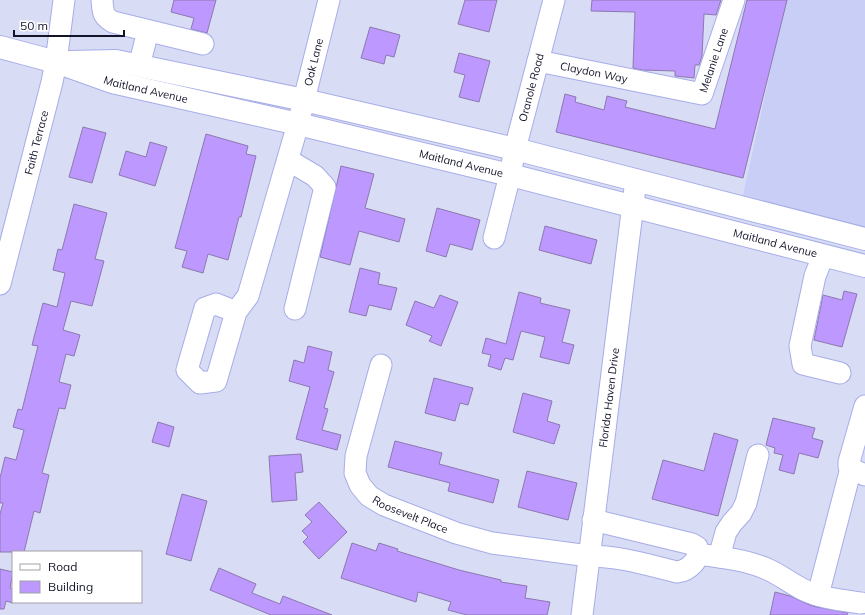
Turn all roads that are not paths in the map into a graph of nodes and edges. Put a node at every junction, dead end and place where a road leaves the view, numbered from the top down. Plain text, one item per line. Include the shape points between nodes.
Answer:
1 (64, 0) edge
2 (102, 0) edge
3 (329, 0) edge
4 (554, 0) edge
5 (734, 0) edge
6 (148, 31) junction
7 (202, 44) dead end
8 (0, 47) edge
9 (538, 61) junction
10 (56, 62) junction
11 (139, 66) junction
12 (650, 83) joint
13 (304, 100) junction
14 (298, 124) junction
15 (515, 149) junction
16 (288, 160) junction
17 (510, 175) junction
18 (636, 180) junction
19 (632, 207) junction
20 (494, 238) dead end
21 (865, 239) edge
22 (823, 256) junction
23 (865, 266) edge
24 (0, 284) edge
25 (295, 309) dead end
26 (236, 312) dead end
27 (381, 365) dead end
28 (840, 373) dead end
29 (865, 406) edge
30 (758, 455) dead end
31 (858, 471) edge
32 (594, 520) junction
33 (698, 554) junction
34 (589, 556) junction
35 (719, 557) junction
36 (818, 595) junction
37 (864, 600) edge
38 (582, 615) edge

1 - 10 street, Faith Terrace
2 - 6 street via 102,10 109,20
3 - 13 street, Oak Lane
4 - 9 street, Oranole Road
5 - 12 street, Melanie Lane via 702,94
6 - 7 street
6 - 11 street
8 - 10 main road, Maitland Avenue
9 - 12 street, Claydon Way
9 - 15 street, Oranole Road
10 - 11 main road, Maitland Avenue via 116,61
10 - 14 main road, Maitland Avenue via 112,82
10 - 24 street, Faith Terrace
11 - 13 main road, Maitland Avenue
13 - 14 street, Oak Lane
13 - 15 main road, Maitland Avenue
14 - 16 street, Oak Lane
14 - 17 main road, Maitland Avenue
15 - 17 street, Oranole Road
15 - 18 main road, Maitland Avenue
16 - 25 street via 315,176 325,187
16 - 26 street, Oak Lane via 248,296
17 - 19 main road, Maitland Avenue
17 - 20 street, Oranole Road
18 - 19 street, Florida Haven Drive
18 - 21 main road, Maitland Avenue
19 - 22 main road, Maitland Avenue
19 - 32 street, Florida Haven Drive
22 - 23 main road, Maitland Avenue
22 - 28 street via 815,276 800,346 804,364
27 - 34 street, Roosevelt Place via 356,456 355,473 369,496 384,505 456,533 492,543
29 - 31 street via 849,462
30 - 35 street via 746,503 726,532
31 - 36 street
32 - 33 street via 692,544 697,547
32 - 34 street, Florida Haven Drive
33 - 34 street, Roosevelt Place via 689,568 682,572 601,556
33 - 35 street
34 - 38 street, Florida Haven Drive
35 - 36 street via 767,569
36 - 37 street via 836,599

